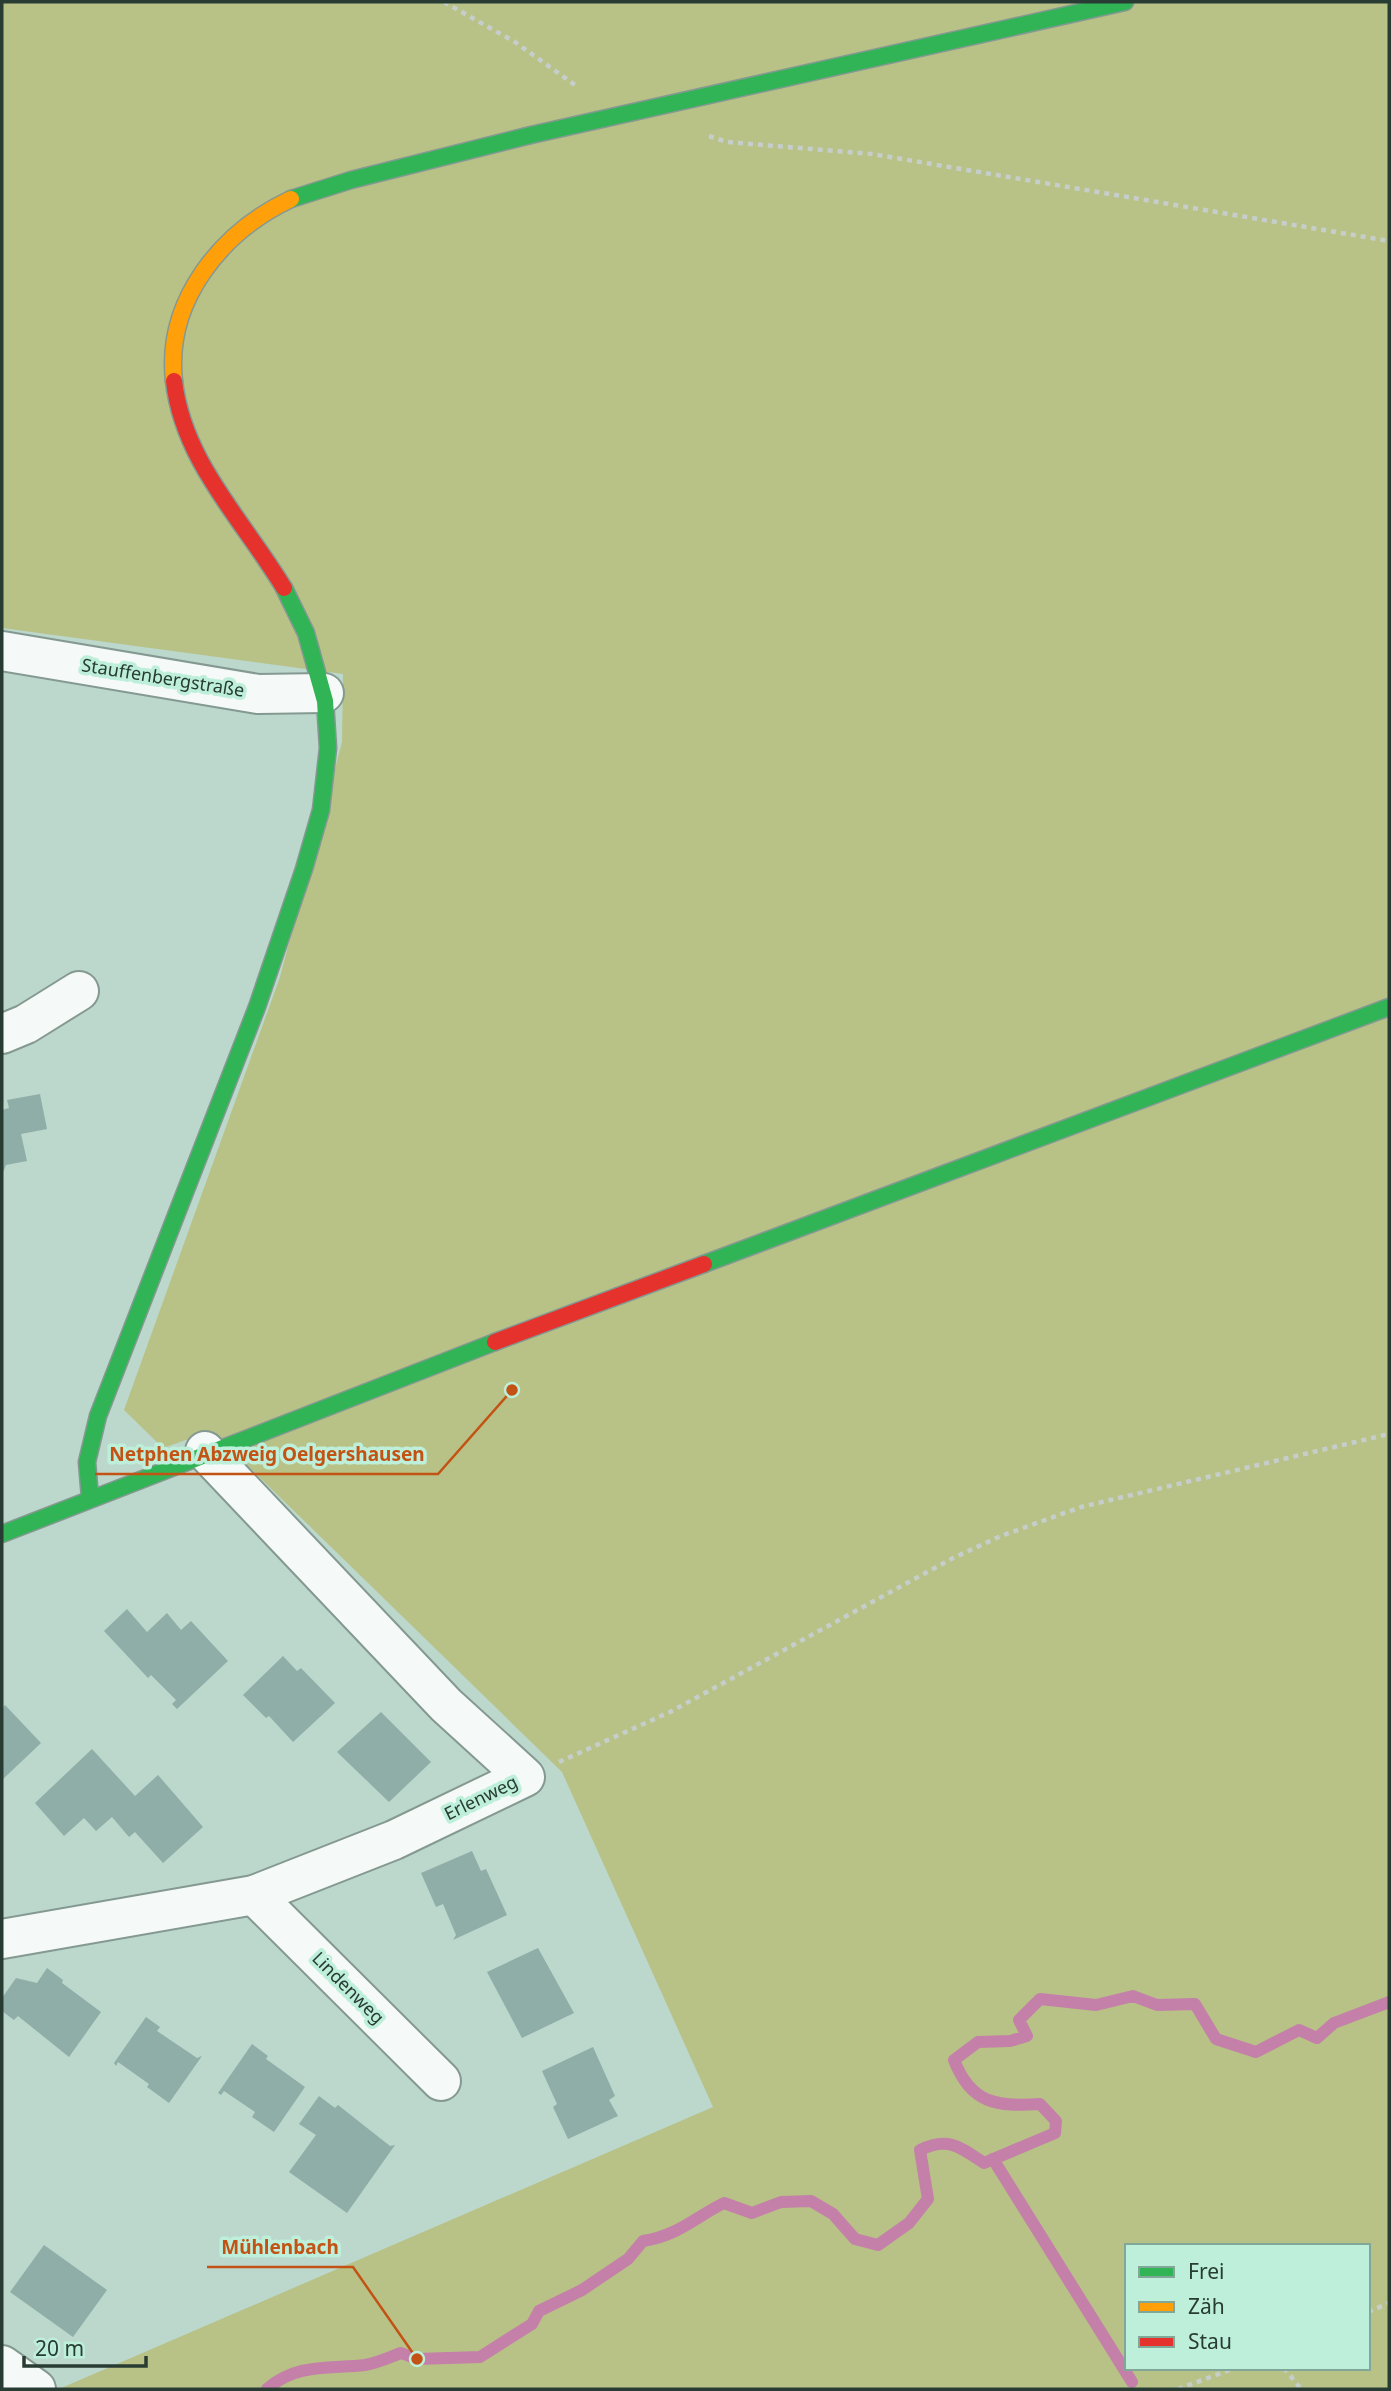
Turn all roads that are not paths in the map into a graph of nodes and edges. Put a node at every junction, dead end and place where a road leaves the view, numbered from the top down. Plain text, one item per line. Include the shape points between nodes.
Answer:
1 (1125, 2) edge
2 (2, 652) edge
3 (324, 694) junction
4 (79, 990) dead end
5 (1389, 1007) edge
6 (2, 1034) edge
7 (205, 1451) junction
8 (90, 1498) junction
9 (2, 1534) edge
10 (254, 1895) junction
11 (2, 1939) edge
12 (441, 2081) dead end
13 (2, 2365) edge
14 (36, 2389) edge

1 - 3 main road via 610,117 323,187 269,210 218,250 197,277 184,306 172,363 185,431 201,466 297,611 314,651
2 - 3 street, Stauffenbergstraße via 258,694
3 - 8 main road via 329,744 325,795 313,844 265,988 92,1440 86,1480
4 - 6 street
5 - 7 main road
7 - 8 main road
7 - 10 street, Erlenweg via 446,1705 525,1777 394,1840
8 - 9 main road
10 - 11 street, Erlenweg
10 - 12 street, Lindenweg
13 - 14 street

